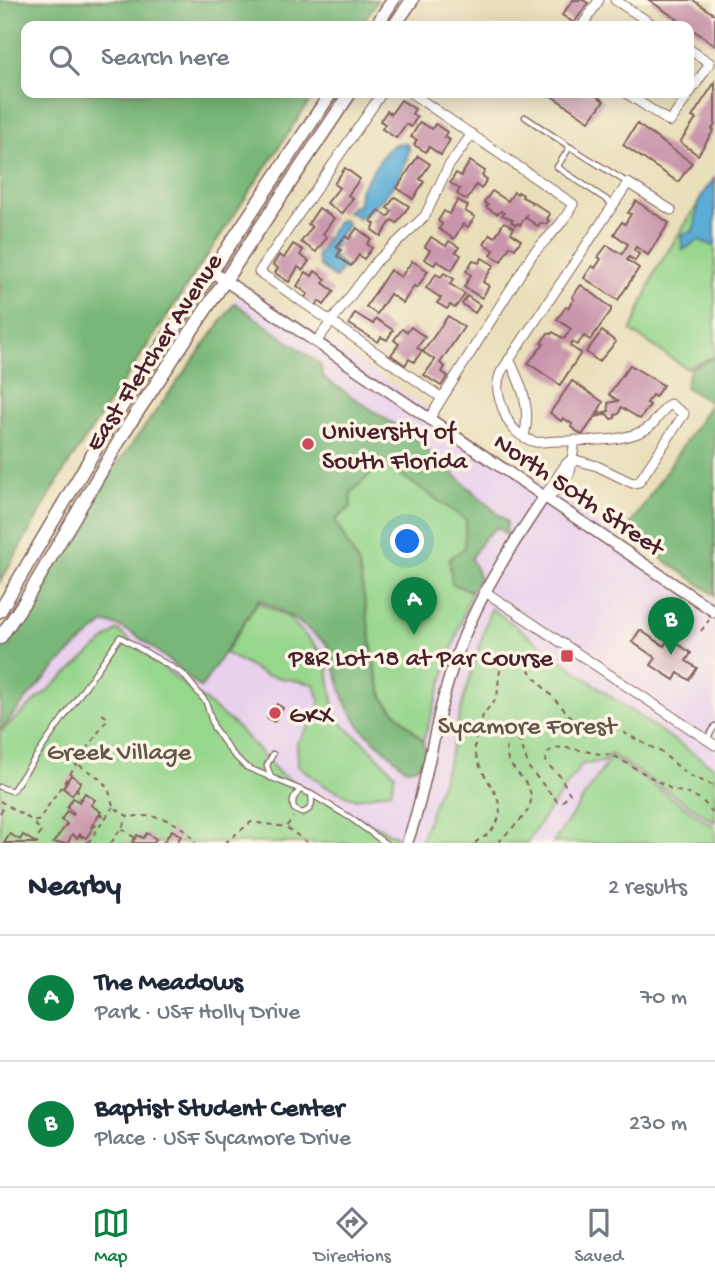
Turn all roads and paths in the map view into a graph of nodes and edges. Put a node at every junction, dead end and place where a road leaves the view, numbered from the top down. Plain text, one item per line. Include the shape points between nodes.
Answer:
1 (393, 0) edge
2 (412, 0) edge
3 (599, 0) edge
4 (615, 0) edge
5 (379, 21) edge
6 (397, 21) edge
7 (585, 21) edge
8 (647, 21) edge
9 (694, 52) edge
10 (694, 87) edge
11 (328, 98) edge
12 (347, 98) edge
13 (379, 98) edge
14 (418, 98) edge
15 (634, 98) edge
16 (686, 98) edge
17 (525, 117) dead end
18 (472, 134) junction
19 (570, 147) junction
20 (628, 183) junction
21 (614, 205) junction
22 (671, 210) dead end
23 (211, 271) junction
24 (225, 280) junction
25 (331, 320) junction
26 (316, 342) junction
27 (509, 359) junction
28 (442, 398) junction
29 (429, 419) junction
30 (524, 436) junction
31 (575, 440) junction
32 (572, 459) junction
33 (544, 497) junction
34 (484, 592) junction
35 (0, 611) edge
36 (712, 616) edge
37 (701, 631) dead end
38 (0, 638) edge
39 (102, 714) dead end
40 (715, 726) edge
41 (711, 742) edge
42 (273, 754) dead end
43 (77, 764) junction
44 (272, 779) junction
45 (715, 786) edge
46 (0, 788) edge
47 (76, 788) dead end
48 (299, 790) junction
49 (311, 794) junction
50 (80, 800) dead end
51 (0, 801) edge
52 (6, 804) junction
53 (113, 807) junction
54 (297, 811) junction
55 (0, 813) edge
56 (99, 814) dead end
57 (715, 816) edge
58 (106, 817) junction
59 (129, 817) junction
60 (35, 822) junction
61 (92, 824) dead end
62 (286, 827) junction
63 (99, 828) junction
64 (121, 828) junction
65 (79, 835) dead end
66 (135, 838) dead end
67 (36, 843) edge
68 (88, 843) edge
69 (111, 843) edge
70 (195, 843) edge
71 (225, 843) edge
72 (308, 843) edge
73 (385, 843) edge
74 (407, 843) edge
75 (475, 843) edge
76 (499, 843) edge

1 - 5 main road
2 - 6 main road
3 - 7 street
4 - 8 street
9 - 10 street via 710,63
11 - 23 main road, East Fletcher Avenue
12 - 24 main road, East Fletcher Avenue
13 - 25 street via 259,272
14 - 18 street
15 - 16 street via 670,122
17 - 19 lane
18 - 25 street via 448,167 425,216 376,262
18 - 28 street via 573,204 565,220 532,255
19 - 20 lane
19 - 21 lane via 557,167
20 - 21 street
20 - 22 street
21 - 27 street
23 - 24 street, North 50th Street
23 - 35 main road, East Fletcher Avenue via 114,418
24 - 26 street, North 50th Street
24 - 38 main road, East Fletcher Avenue via 128,426
25 - 26 street
25 - 28 street
26 - 29 street, North 50th Street
27 - 30 street via 527,407
27 - 30 street via 497,392 507,422
28 - 29 street
29 - 33 street, North 50th Street
30 - 31 street via 537,442
31 - 32 street
31 - 32 street via 608,440 646,430 670,404 684,415 639,482
32 - 33 street via 572,469 557,493
33 - 34 street via 497,561
33 - 36 street, North 50th Street
34 - 41 street
34 - 74 street via 447,682 431,761
36 - 37 path
39 - 43 path via 108,718
40 - 41 lane
42 - 44 lane via 267,765
43 - 53 path via 105,783
43 - 60 path
44 - 46 lane via 246,767 231,752 214,728 206,702 183,674 120,637 12,791
44 - 48 lane
45 - 75 path via 688,775 662,752 611,723 572,718 514,653 503,661 497,695 484,714 475,746 482,772 501,808 491,833
47 - 50 path
48 - 49 lane
48 - 54 lane via 292,805
49 - 54 lane via 310,808
49 - 73 lane
51 - 52 path
52 - 55 path
52 - 60 path
53 - 58 path
53 - 59 path
54 - 62 path
56 - 58 path
57 - 76 path via 702,800 671,789 611,754 558,746 549,749 546,763 570,794 557,801 529,768 516,739 507,744 509,761 530,788 531,801
58 - 63 path
59 - 64 path
59 - 70 path via 144,814 178,824
60 - 67 path via 41,831
61 - 63 path
62 - 71 path via 251,822
62 - 72 path
63 - 68 path
64 - 66 path
64 - 69 path
65 - 68 path

